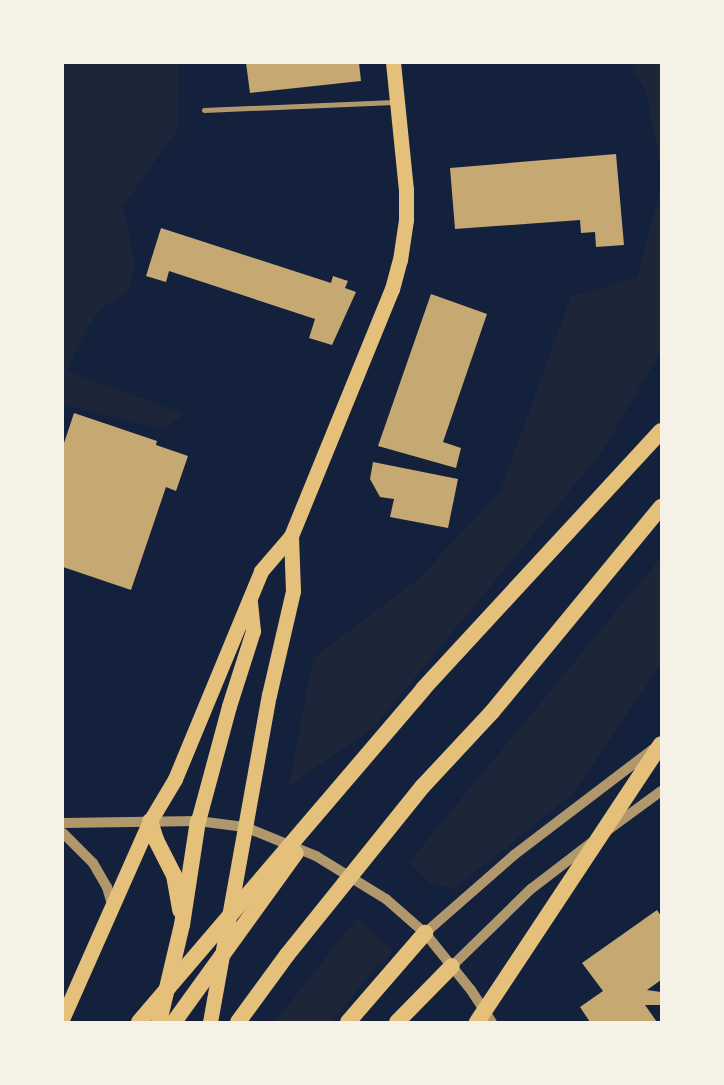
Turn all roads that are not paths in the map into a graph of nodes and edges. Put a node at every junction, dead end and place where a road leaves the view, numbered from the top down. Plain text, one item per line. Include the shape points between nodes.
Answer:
1 (393, 63) edge
2 (397, 102) junction
3 (204, 110) dead end
4 (661, 431) edge
5 (661, 507) edge
6 (291, 536) junction
7 (249, 599) junction
8 (661, 744) edge
9 (370, 750) junction
10 (661, 791) edge
11 (150, 820) junction
12 (198, 821) junction
13 (63, 823) edge
14 (245, 827) junction
15 (63, 833) edge
16 (112, 905) junction
17 (183, 925) junction
18 (425, 933) junction
19 (452, 966) junction
20 (63, 1017) edge
21 (139, 1022) edge
22 (159, 1022) edge
23 (174, 1022) edge
24 (210, 1022) edge
25 (238, 1022) edge
26 (348, 1022) edge
27 (397, 1022) edge
28 (477, 1022) edge
29 (492, 1022) edge

1 - 2 main road
2 - 3 lane
2 - 6 main road via 406,190 400,260 392,289
4 - 9 highway
5 - 25 highway via 499,703 423,786
6 - 7 main road via 261,571
6 - 14 main road via 293,591
7 - 11 main road via 175,778
7 - 12 main road via 253,631
8 - 18 street via 514,855
8 - 28 highway
9 - 21 highway
9 - 23 highway
10 - 19 street via 531,889
11 - 12 street
11 - 13 street
11 - 16 main road
11 - 17 highway via 174,875
12 - 14 street
12 - 17 highway
14 - 18 street via 349,874
14 - 24 main road
15 - 16 street via 93,863
16 - 20 main road
17 - 22 highway
18 - 19 street
18 - 26 highway
19 - 27 highway
19 - 29 street

